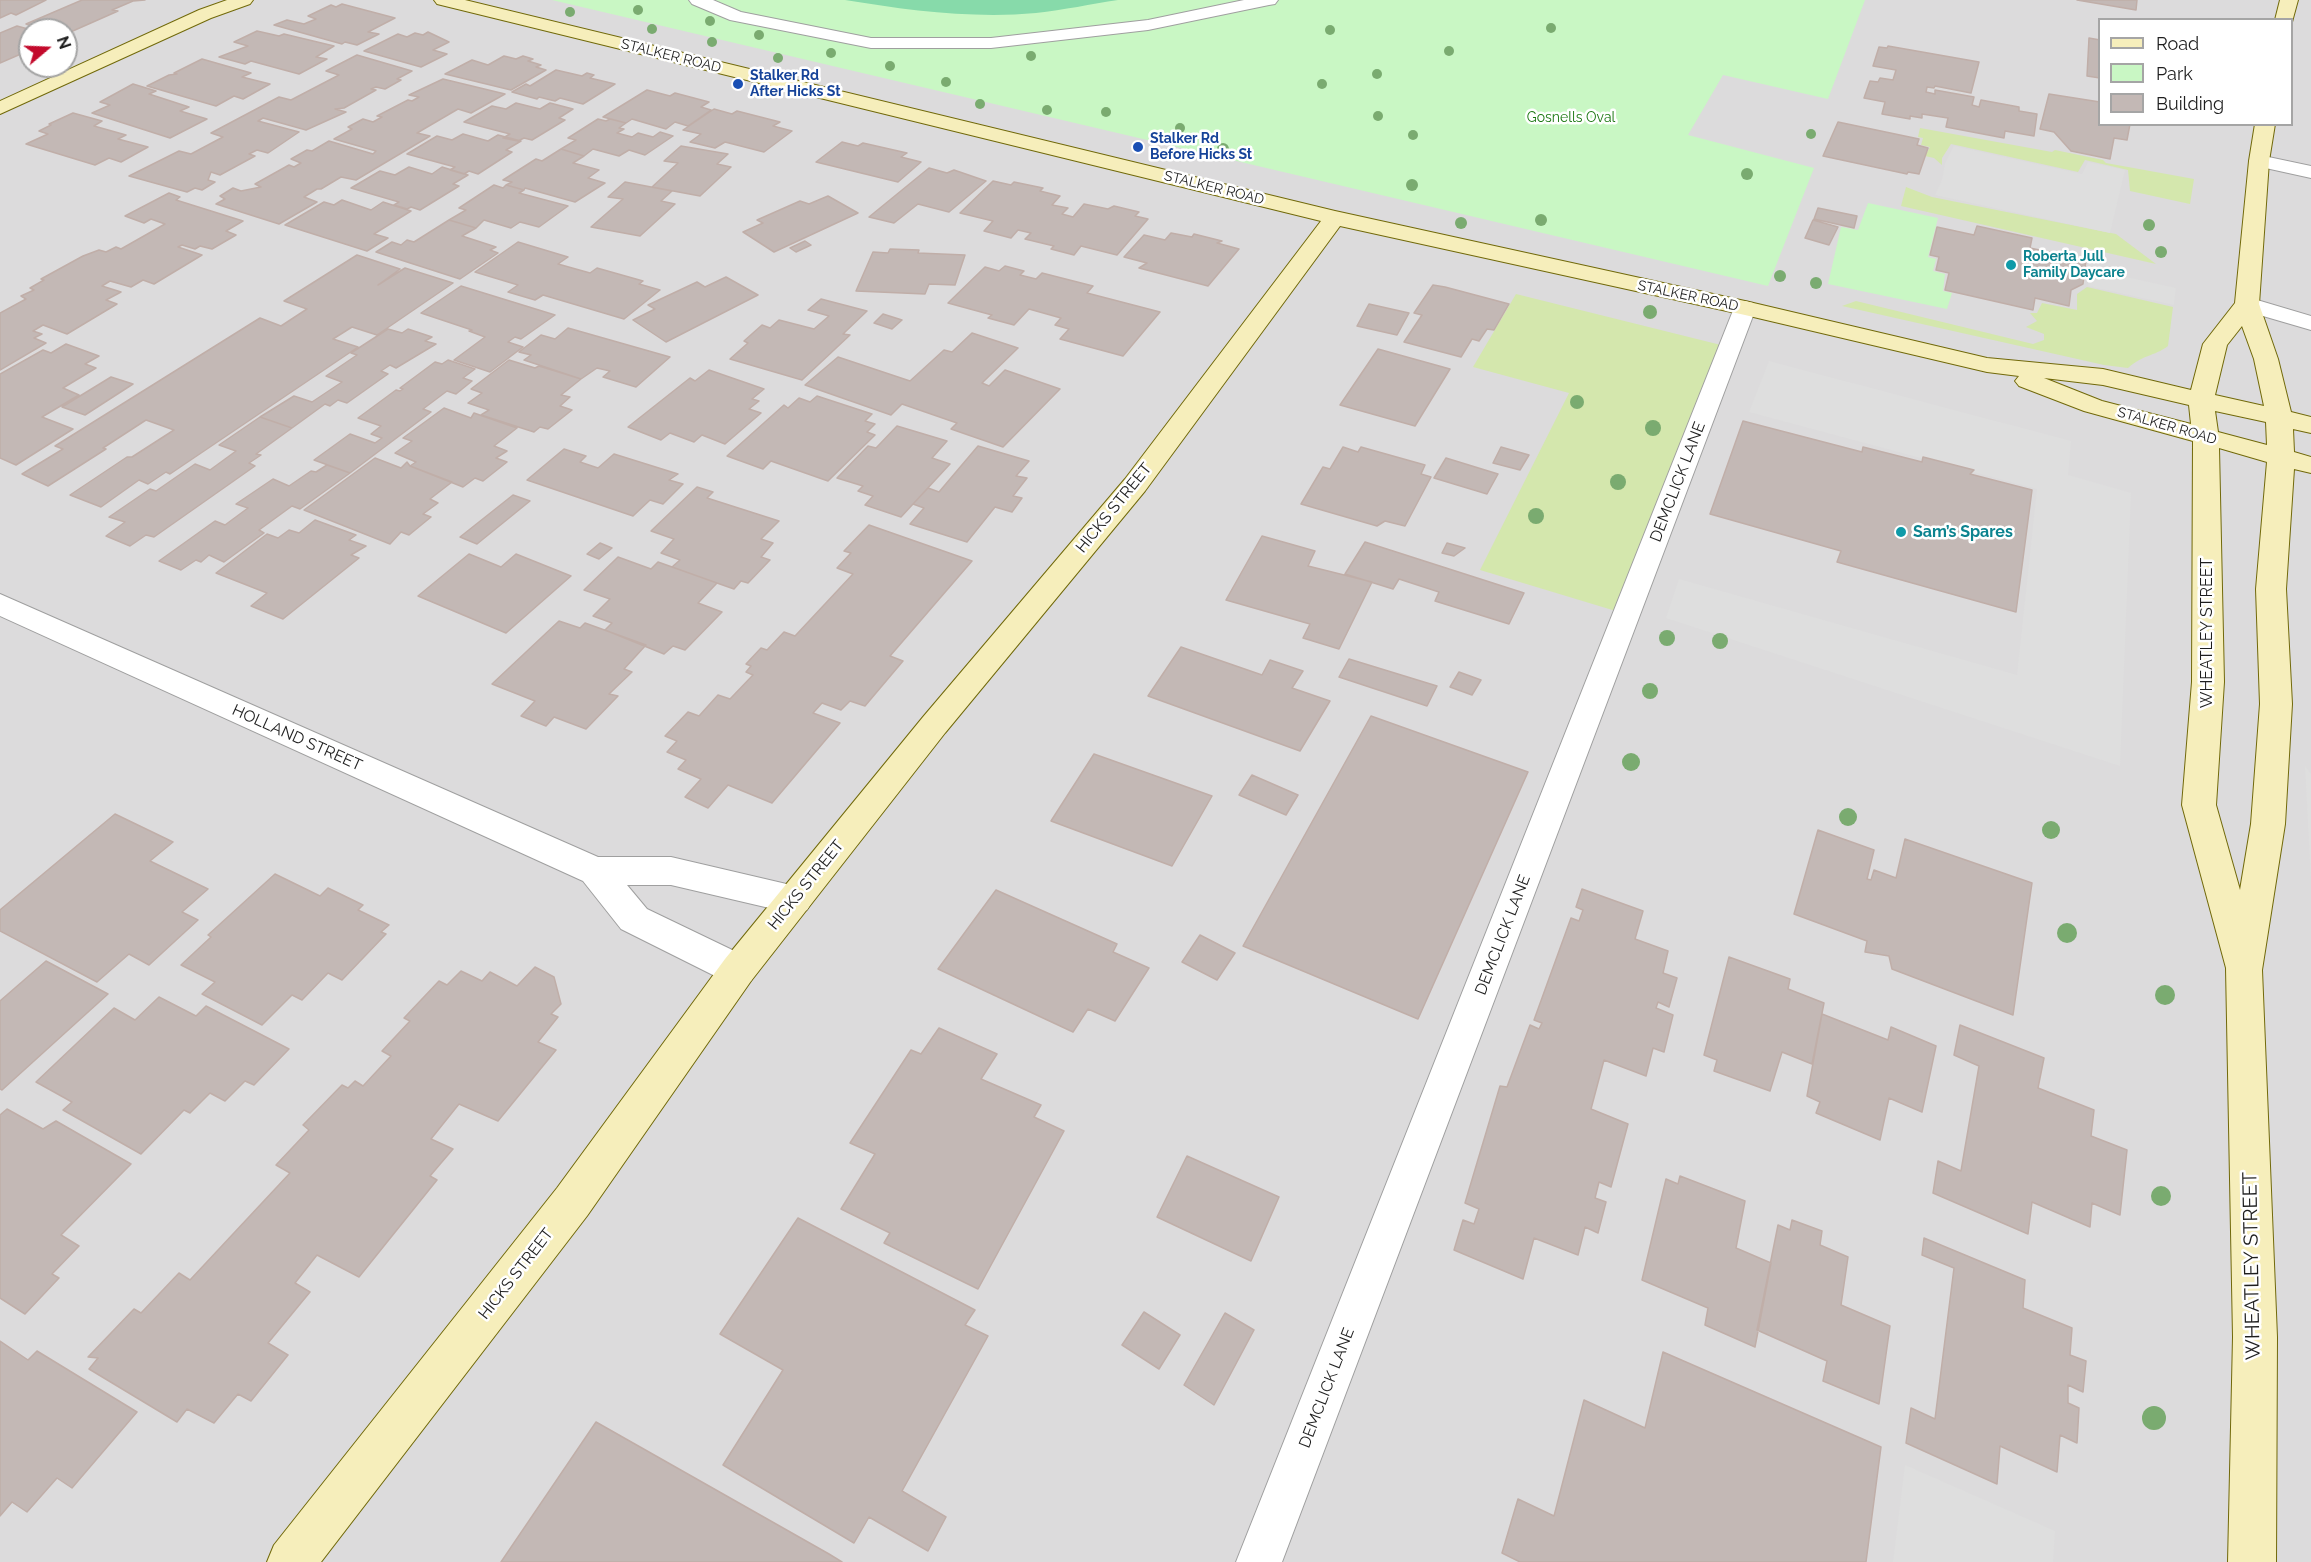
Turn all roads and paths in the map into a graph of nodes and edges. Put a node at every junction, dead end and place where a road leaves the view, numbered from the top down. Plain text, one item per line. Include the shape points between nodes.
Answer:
1 (221, 0) edge
2 (244, 0) edge
3 (442, 0) edge
4 (698, 0) edge
5 (1269, 0) edge
6 (2289, 0) edge
7 (205, 14) junction
8 (2284, 18) edge
9 (0, 108) edge
10 (2265, 126) edge
11 (2259, 161) junction
12 (2311, 172) edge
13 (1335, 218) junction
14 (2247, 304) junction
15 (1745, 308) junction
16 (2311, 323) edge
17 (1987, 365) junction
18 (2201, 399) junction
19 (2279, 417) junction
20 (2311, 425) edge
21 (2206, 438) junction
22 (2281, 459) junction
23 (2311, 465) edge
24 (0, 604) edge
25 (595, 871) junction
26 (795, 900) junction
27 (738, 970) junction
28 (2244, 970) junction
29 (291, 1562) edge
30 (1259, 1562) edge
31 (2252, 1562) edge

1 - 7 main road
2 - 7 main road
3 - 13 main road, STALKER ROAD
4 - 5 lane via 736,16 871,43 991,43 1148,25
6 - 8 main road
7 - 9 main road
10 - 11 main road, WHEATLEY STREET
11 - 12 lane
11 - 14 main road, WHEATLEY STREET
13 - 15 main road, STALKER ROAD
13 - 26 main road, HICKS STREET via 1135,485 934,725
14 - 16 lane
14 - 18 main road, WHEATLEY STREET via 2215,344
14 - 19 main road, WHEATLEY STREET via 2266,359
15 - 17 main road, STALKER ROAD
15 - 30 lane, DEMCLICK LANE
17 - 18 main road, STALKER ROAD via 2103,377
17 - 21 main road, STALKER ROAD via 2093,406
18 - 19 main road, STALKER ROAD
18 - 21 main road, WHEATLEY STREET
19 - 20 main road, STALKER ROAD
19 - 22 main road, WHEATLEY STREET
21 - 22 main road, STALKER ROAD
21 - 28 main road, WHEATLEY STREET via 2208,682 2199,805
22 - 23 main road, STALKER ROAD
22 - 28 main road, WHEATLEY STREET via 2271,589 2276,704 2268,824
24 - 25 street, HOLLAND STREET
25 - 26 street, HOLLAND STREET via 671,871
25 - 27 street, HOLLAND STREET via 634,919
26 - 27 main road, HICKS STREET
27 - 29 main road, HICKS STREET via 572,1202
28 - 31 main road, WHEATLEY STREET via 2255,1337

